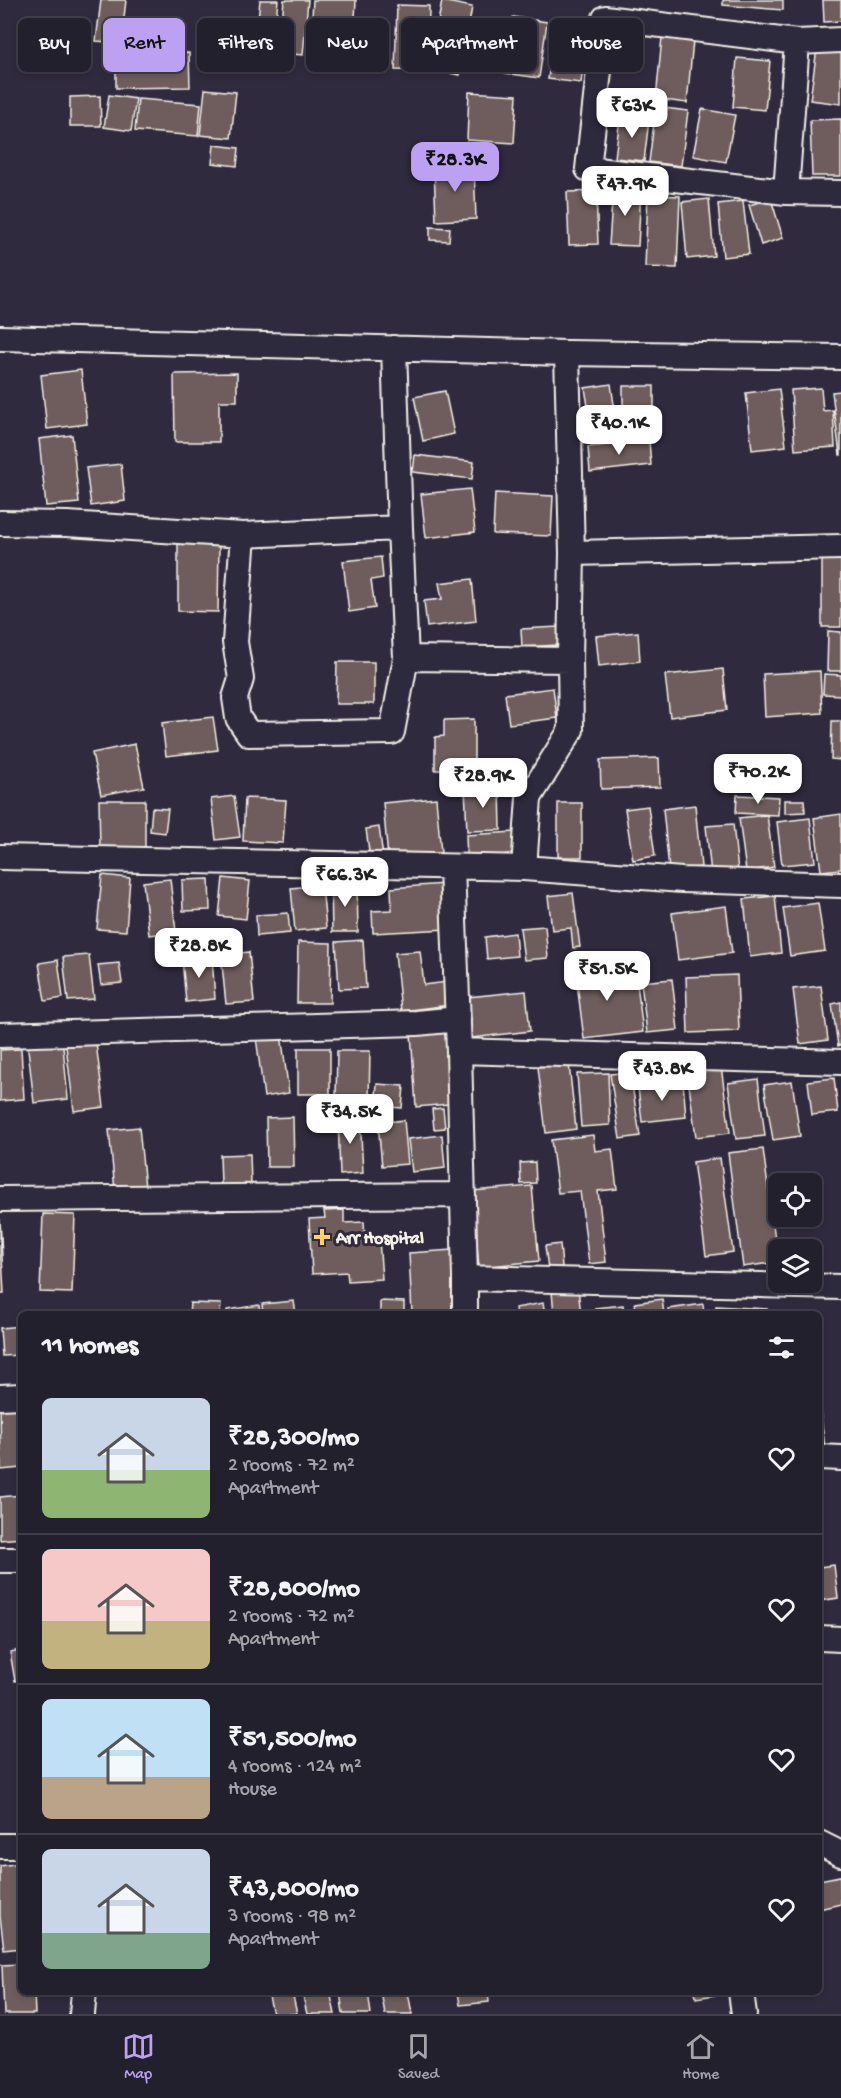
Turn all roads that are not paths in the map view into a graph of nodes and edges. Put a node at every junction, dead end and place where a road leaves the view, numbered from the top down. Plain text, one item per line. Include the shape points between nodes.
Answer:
1 (841, 40) edge
2 (797, 42) junction
3 (786, 192) junction
4 (841, 193) edge
5 (0, 338) edge
6 (394, 348) junction
7 (567, 353) junction
8 (841, 357) edge
9 (0, 523) edge
10 (400, 528) junction
11 (243, 534) junction
12 (841, 547) edge
13 (572, 554) junction
14 (406, 658) junction
15 (570, 660) junction
16 (0, 857) edge
17 (452, 867) junction
18 (524, 868) junction
19 (841, 885) edge
20 (458, 1019) junction
21 (0, 1035) edge
22 (459, 1051) junction
23 (841, 1062) edge
24 (463, 1195) junction
25 (0, 1199) edge
26 (465, 1278) junction
27 (841, 1287) edge
28 (465, 1311) edge
29 (18, 1396) edge
30 (0, 1397) edge
31 (822, 1457) edge
32 (841, 1458) edge
33 (0, 1560) edge
34 (18, 1560) edge
35 (822, 1638) edge
36 (841, 1639) edge
37 (822, 1844) edge
38 (0, 1846) edge
39 (18, 1846) edge
40 (841, 1854) edge
41 (84, 1995) edge
42 (741, 1995) edge
43 (82, 2014) edge
44 (744, 2014) edge

1 - 2 street
2 - 3 street
2 - 3 street via 605,18 588,169
3 - 4 street
5 - 6 street
6 - 7 street
6 - 10 street
7 - 8 street
7 - 13 street
9 - 11 street
10 - 11 street
10 - 14 street
11 - 14 street via 235,642 240,680 235,698 238,718 249,734 392,732
12 - 13 street
13 - 15 street
14 - 15 street
15 - 18 street via 571,730 529,798
16 - 17 street
17 - 18 street
17 - 20 street
18 - 19 street via 682,880
20 - 21 street
20 - 22 street
22 - 23 street
22 - 24 street
24 - 25 street
24 - 26 street
26 - 27 street
26 - 28 street
29 - 30 street
31 - 32 street
33 - 34 street
35 - 36 street
37 - 40 street
38 - 39 street
41 - 43 street
42 - 44 street

